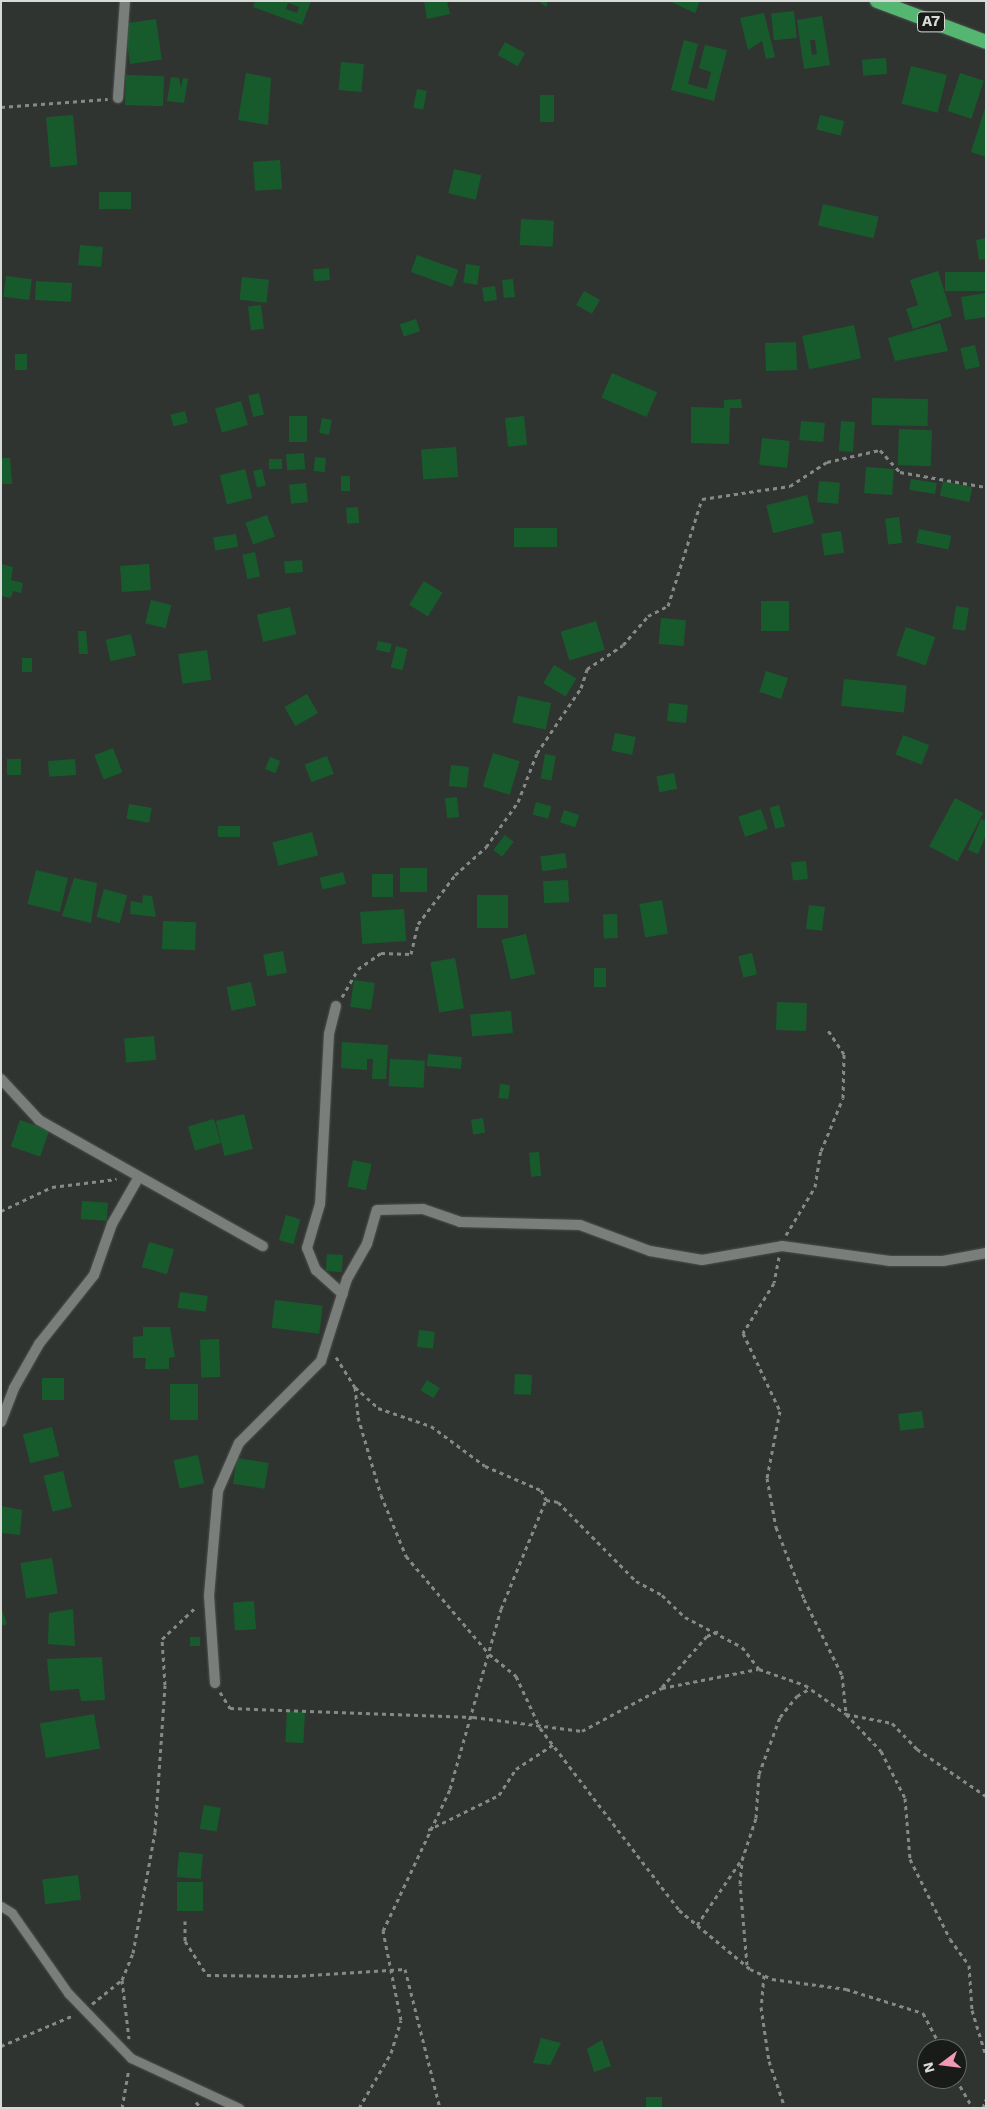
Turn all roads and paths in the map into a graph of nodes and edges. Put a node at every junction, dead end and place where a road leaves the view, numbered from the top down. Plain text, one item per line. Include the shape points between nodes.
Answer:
1 (125, 1) edge
2 (877, 1) edge
3 (986, 42) edge
4 (118, 98) joint
5 (1, 107) edge
6 (986, 486) edge
7 (336, 1006) joint
8 (828, 1030) dead end
9 (1, 1078) edge
10 (138, 1180) junction
11 (1, 1212) edge
12 (263, 1246) dead end
13 (782, 1246) junction
14 (986, 1252) edge
15 (343, 1294) junction
16 (328, 1346) junction
17 (355, 1387) junction
18 (1, 1422) edge
19 (546, 1500) junction
20 (209, 1596) junction
21 (718, 1631) junction
22 (489, 1654) junction
23 (758, 1669) junction
24 (215, 1683) joint
25 (662, 1688) junction
26 (811, 1688) junction
27 (846, 1714) junction
28 (473, 1717) junction
29 (540, 1728) junction
30 (554, 1744) junction
31 (986, 1796) edge
32 (427, 1831) junction
33 (742, 1860) junction
34 (1, 1906) edge
35 (185, 1920) dead end
36 (697, 1925) junction
37 (747, 1965) junction
38 (764, 1975) junction
39 (85, 2010) junction
40 (937, 2039) edge
41 (1, 2046) edge
42 (986, 2056) edge
43 (962, 2089) edge
44 (986, 2099) edge
45 (239, 2108) edge
46 (359, 2108) edge
47 (440, 2108) edge
48 (785, 2108) edge
49 (973, 2108) edge
50 (983, 2108) edge

1 - 4 street
2 - 3 highway, A7
4 - 5 path
6 - 7 path via 900,472 880,450 827,462 790,486 702,499 668,606 648,616 623,645 588,669 581,688 537,753 518,802 486,846 455,875 418,924 411,954 381,953 358,968
7 - 15 street via 329,1034 320,1204 307,1248 316,1270
8 - 13 path via 844,1054 843,1098 821,1151 815,1187
9 - 10 street via 39,1120
10 - 11 path via 52,1187
10 - 12 street
10 - 18 street via 112,1224 94,1275 39,1344 14,1388
13 - 14 street via 890,1261 943,1262
13 - 15 street via 702,1260 650,1251 580,1226 460,1222 423,1209 377,1210 367,1244
13 - 27 path via 774,1283 743,1333 780,1411 767,1478 776,1526 804,1599 842,1675
15 - 16 street
16 - 17 path
16 - 20 street via 321,1361 282,1404 239,1443 218,1491
17 - 19 path via 378,1408 431,1426 485,1466 541,1490
17 - 22 path via 358,1417 381,1495 406,1556
19 - 21 path via 555,1500 641,1585 662,1595 685,1617
19 - 22 path via 501,1610
20 - 24 street
20 - 39 path via 162,1639 165,1685 156,1832 132,1953 122,1980
21 - 23 path via 742,1647
21 - 25 path via 707,1636
22 - 28 path
22 - 29 path via 516,1676
23 - 25 path
23 - 26 path
24 - 28 path via 230,1708
25 - 29 path via 582,1731
26 - 27 path
26 - 33 path via 797,1696 780,1717 759,1774 756,1818
27 - 31 path via 892,1723 917,1749
27 - 42 path via 881,1751 905,1798 910,1859 950,1939 969,1965 972,2010
28 - 29 path
28 - 32 path via 450,1789
29 - 30 path
30 - 32 path via 516,1769 499,1795
30 - 36 path via 634,1854 679,1910
32 - 46 path via 383,1931 402,2020 391,2053
33 - 36 path
33 - 37 path via 740,1908
34 - 39 lane via 12,1912
35 - 47 path via 185,1941 207,1974 294,1976 405,1969
36 - 37 path
37 - 38 path
38 - 40 path via 902,2004 923,2014
38 - 48 path via 761,2008 769,2061
39 - 41 path
39 - 45 lane via 131,2058
43 - 49 path
44 - 50 path

